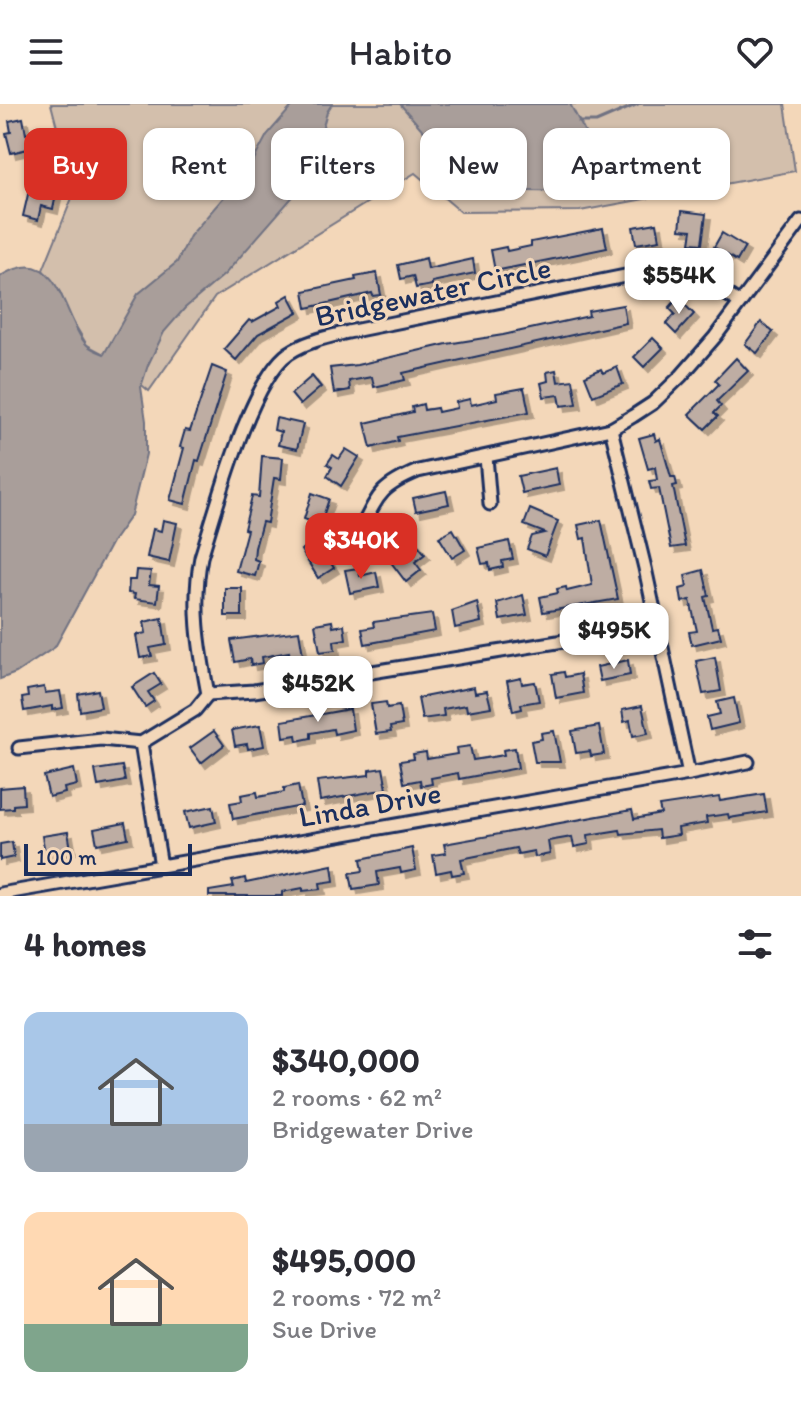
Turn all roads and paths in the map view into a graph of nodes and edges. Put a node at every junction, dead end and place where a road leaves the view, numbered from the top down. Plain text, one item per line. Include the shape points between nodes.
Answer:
1 (801, 221) edge
2 (740, 303) junction
3 (611, 429) junction
4 (486, 457) junction
5 (490, 504) dead end
6 (362, 527) dead end
7 (657, 626) junction
8 (208, 694) junction
9 (141, 743) junction
10 (19, 748) dead end
11 (748, 762) dead end
12 (689, 774) junction
13 (161, 866) junction
14 (0, 894) edge

1 - 2 street
2 - 3 street via 681,376 653,403
2 - 8 street, Bridgewater Circle via 693,272 655,270 348,332 288,354 253,407 201,557 196,622
3 - 4 street
3 - 7 street
4 - 5 street
4 - 6 street via 394,481
7 - 8 street
7 - 12 street
8 - 9 street via 195,710
9 - 10 street via 101,739
9 - 13 street
11 - 12 street, Linda Drive
12 - 13 street, Linda Drive
13 - 14 street, Linda Drive

